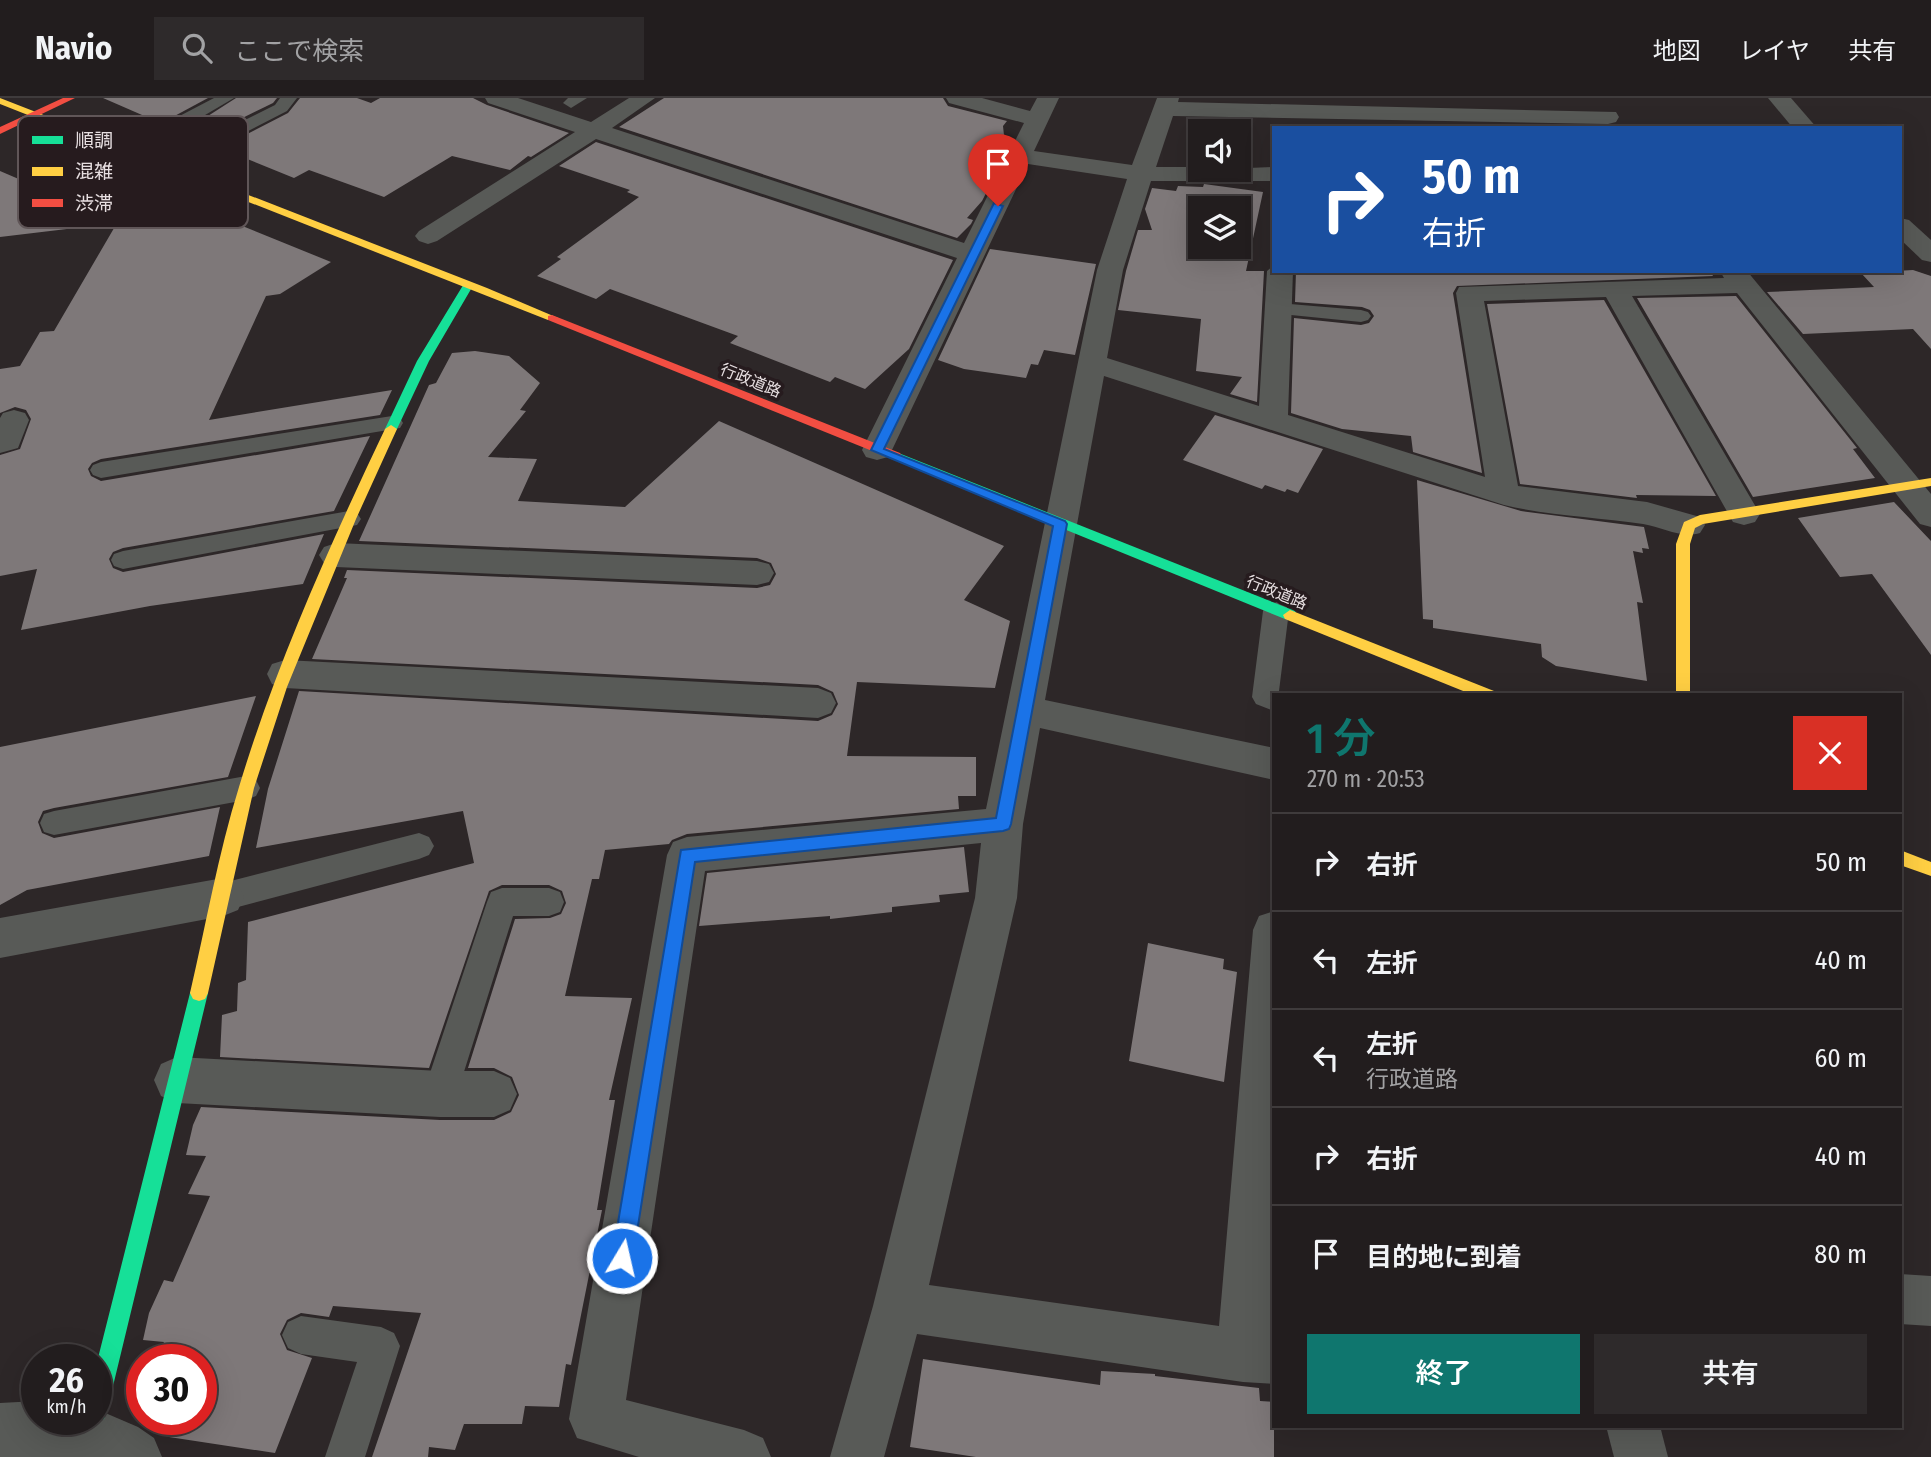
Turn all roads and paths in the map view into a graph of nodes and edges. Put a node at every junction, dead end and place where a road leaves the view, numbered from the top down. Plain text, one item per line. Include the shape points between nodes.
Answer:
1 (70, 98) edge
2 (226, 98) edge
3 (289, 98) edge
4 (496, 98) edge
5 (644, 98) edge
6 (957, 98) edge
7 (1591, 98) edge
8 (1779, 98) edge
9 (0, 101) edge
10 (1167, 104) edge
11 (1043, 109) edge
12 (34, 115) joint
13 (193, 116) edge
14 (1612, 122) edge
15 (18, 123) edge
16 (248, 124) edge
17 (1804, 126) edge
18 (595, 130) junction
19 (0, 131) edge
20 (1021, 156) junction
21 (1141, 174) junction
22 (1272, 174) edge
23 (248, 199) edge
24 (1902, 225) edge
25 (1931, 225) edge
26 (1902, 226) edge
27 (428, 236) dead end
28 (1931, 254) edge
29 (974, 255) junction
30 (1280, 273) edge
31 (1739, 278) edge
32 (469, 284) junction
33 (1614, 288) junction
34 (1278, 309) junction
35 (1361, 316) dead end
36 (1092, 363) junction
37 (1273, 418) junction
38 (392, 423) junction
39 (877, 450) junction
40 (101, 470) dead end
41 (1919, 484) edge
42 (1504, 494) junction
43 (1744, 514) junction
44 (1931, 516) edge
45 (349, 519) junction
46 (1060, 524) junction
47 (1689, 525) junction
48 (336, 555) junction
49 (123, 560) dead end
50 (757, 573) dead end
51 (1276, 611) junction
52 (285, 674) junction
53 (1484, 693) edge
54 (1683, 693) edge
55 (1272, 699) edge
56 (818, 703) dead end
57 (1024, 710) junction
58 (1272, 764) edge
59 (246, 788) junction
60 (54, 823) dead end
61 (1003, 824) junction
62 (419, 846) dead end
63 (1902, 858) edge
64 (1931, 869) edge
65 (223, 897) junction
66 (549, 902) dead end
67 (0, 938) edge
68 (1272, 987) edge
69 (177, 1080) junction
70 (440, 1094) junction
71 (494, 1094) dead end
72 (1902, 1300) edge
73 (1931, 1301) edge
74 (899, 1306) junction
75 (300, 1335) dead end
76 (1259, 1357) edge
77 (112, 1380) edge
78 (1634, 1428) edge
79 (21, 1429) edge
80 (0, 1430) edge
81 (345, 1457) edge
82 (744, 1457) edge
83 (857, 1457) edge
84 (1641, 1457) edge

1 - 12 main road
2 - 13 lane
3 - 16 lane via 281,108
4 - 18 street
5 - 18 street
6 - 11 street
7 - 14 street
8 - 17 street
9 - 12 main road, 行政道路
10 - 14 street
10 - 21 street
11 - 20 street
15 - 19 main road
18 - 27 street
18 - 29 street
20 - 21 street
20 - 29 street
21 - 22 street
21 - 36 street via 1110,270
23 - 32 main road, 行政道路
24 - 25 street
26 - 28 street
29 - 39 street
30 - 34 street
31 - 33 street
31 - 41 street
32 - 38 main road
32 - 39 main road, 行政道路
33 - 42 street via 1469,293
33 - 43 street
34 - 35 lane
34 - 37 street
36 - 37 street
36 - 46 street
37 - 42 street
38 - 40 lane
38 - 45 main road
39 - 46 main road, 行政道路
41 - 43 main road
41 - 44 street
42 - 47 street via 1647,513
43 - 47 main road
45 - 48 main road
45 - 49 lane
46 - 51 main road, 行政道路
46 - 57 street
47 - 54 main road via 1682,544
48 - 50 street
48 - 52 main road
51 - 53 main road, 行政道路
51 - 55 lane via 1265,697
52 - 56 street
52 - 59 main road
57 - 58 street
57 - 61 street
59 - 60 lane
59 - 65 main road
61 - 74 street via 996,898
61 - 82 street via 687,855 596,1419
62 - 65 lane
63 - 64 main road
65 - 67 street
65 - 69 main road
66 - 70 lane via 502,902
68 - 76 street
69 - 70 street
69 - 77 main road
70 - 71 street
72 - 73 street
74 - 76 street
74 - 83 street
75 - 81 lane via 381,1346
78 - 84 street
79 - 80 street

